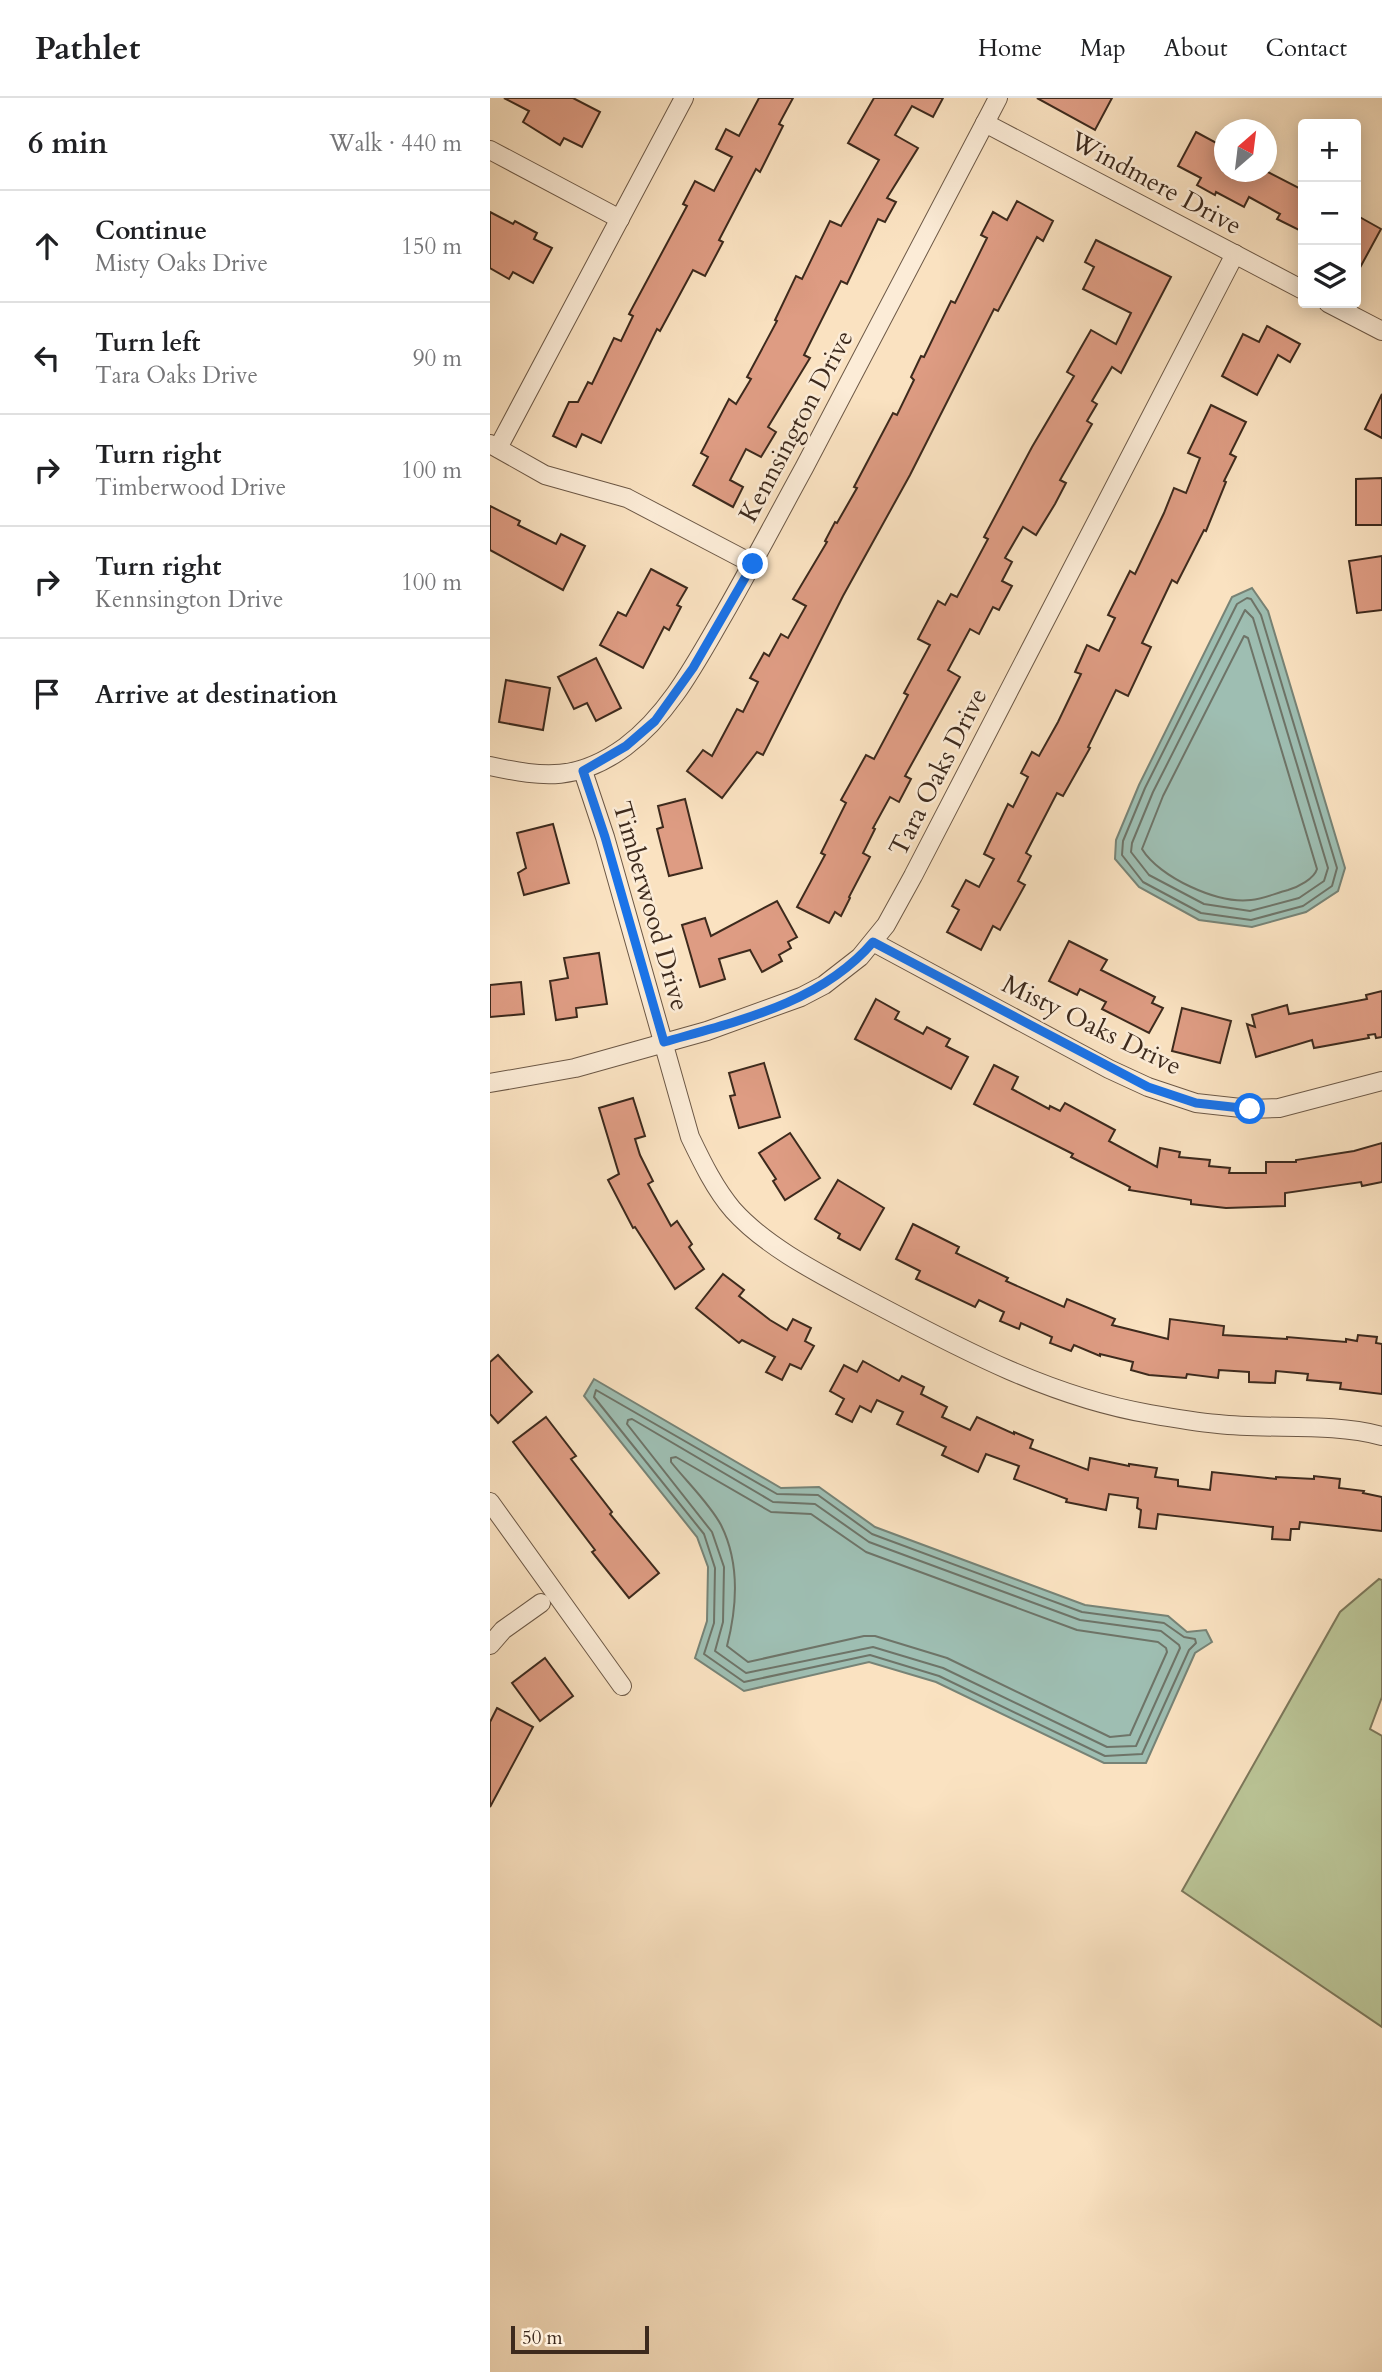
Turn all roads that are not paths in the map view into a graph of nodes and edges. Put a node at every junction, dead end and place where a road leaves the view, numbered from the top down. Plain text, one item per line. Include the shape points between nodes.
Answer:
1 (684, 98) edge
2 (998, 98) edge
3 (985, 123) junction
4 (490, 150) edge
5 (620, 219) junction
6 (1235, 254) junction
7 (1298, 286) edge
8 (1338, 308) edge
9 (1382, 331) edge
10 (494, 446) edge
11 (753, 564) junction
12 (490, 766) edge
13 (583, 771) junction
14 (873, 942) junction
15 (664, 1042) junction
16 (1382, 1080) edge
17 (490, 1083) edge
18 (1382, 1436) edge
19 (490, 1502) edge
20 (541, 1603) dead end
21 (490, 1645) edge
22 (622, 1686) dead end

1 - 5 street
2 - 3 street, Kennsington Drive
3 - 6 street, Windmere Drive
3 - 11 street, Kennsington Drive
4 - 5 street
5 - 10 street
6 - 7 street, Windmere Drive
6 - 14 street, Tara Oaks Drive via 925,855
8 - 9 street
10 - 11 street via 545,475 627,498
11 - 13 street, Kennsington Drive via 693,668 655,721 626,746
12 - 13 street, Kennsington Drive via 539,774
13 - 15 street, Timberwood Drive
14 - 15 street, Tara Oaks Drive via 824,985 800,997
14 - 16 street, Misty Oaks Drive via 1109,1069 1196,1103 1279,1108
15 - 17 street, Tara Oaks Drive via 575,1068
15 - 18 street, Timberwood Drive via 690,1137 733,1210 777,1248 881,1307 1002,1368 1081,1397 1219,1424
19 - 22 street
20 - 21 street

